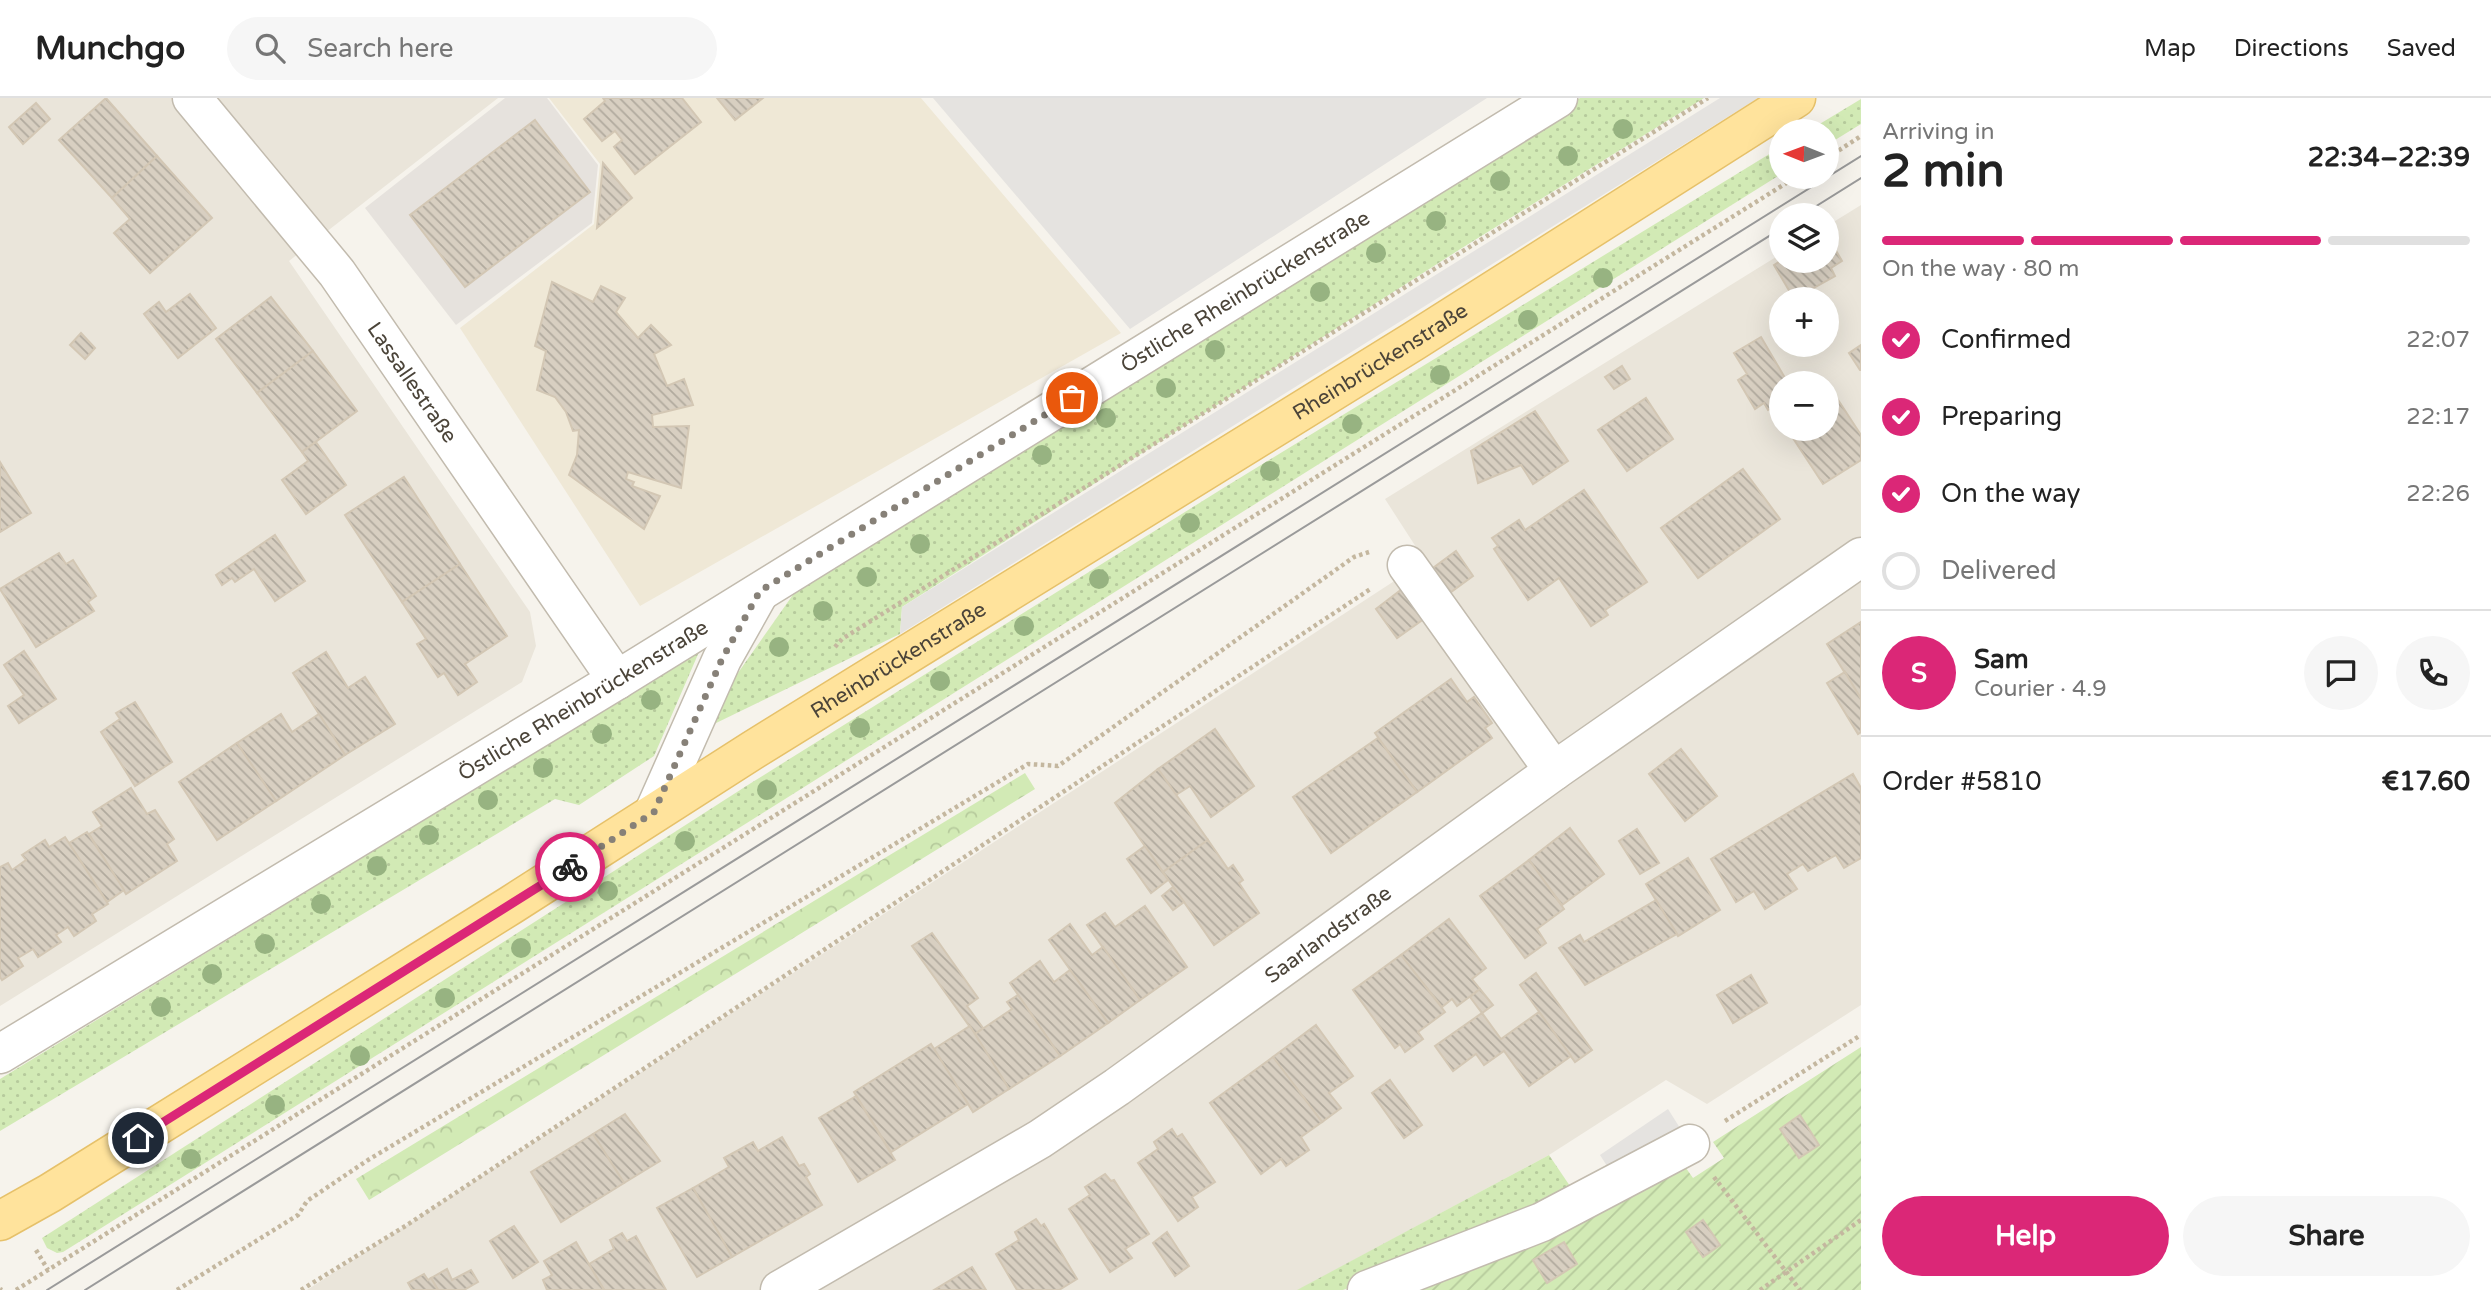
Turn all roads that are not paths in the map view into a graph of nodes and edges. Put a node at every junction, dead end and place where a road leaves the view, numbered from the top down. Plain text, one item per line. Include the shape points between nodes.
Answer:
1 (192, 98) edge
2 (1558, 98) edge
3 (1796, 98) edge
4 (1861, 557) edge
5 (1407, 565) road end
6 (760, 591) junction
7 (617, 680) junction
8 (1554, 771) junction
9 (654, 812) junction
10 (0, 1054) edge
11 (1690, 1144) road end
12 (0, 1221) edge
13 (780, 1290) edge
14 (1367, 1290) edge

1 - 7 street, Lassallestraße via 337,273
2 - 6 street, Östliche Rheinbrückenstraße
3 - 9 main road, Rheinbrückenstraße via 1414,341
4 - 8 street, Saarlandstraße
5 - 8 street
6 - 7 street, Östliche Rheinbrückenstraße
6 - 9 street via 722,659
7 - 10 street, Östliche Rheinbrückenstraße
8 - 13 street, Saarlandstraße via 1040,1139
9 - 12 main road, Rheinbrückenstraße
11 - 14 street via 1542,1223

